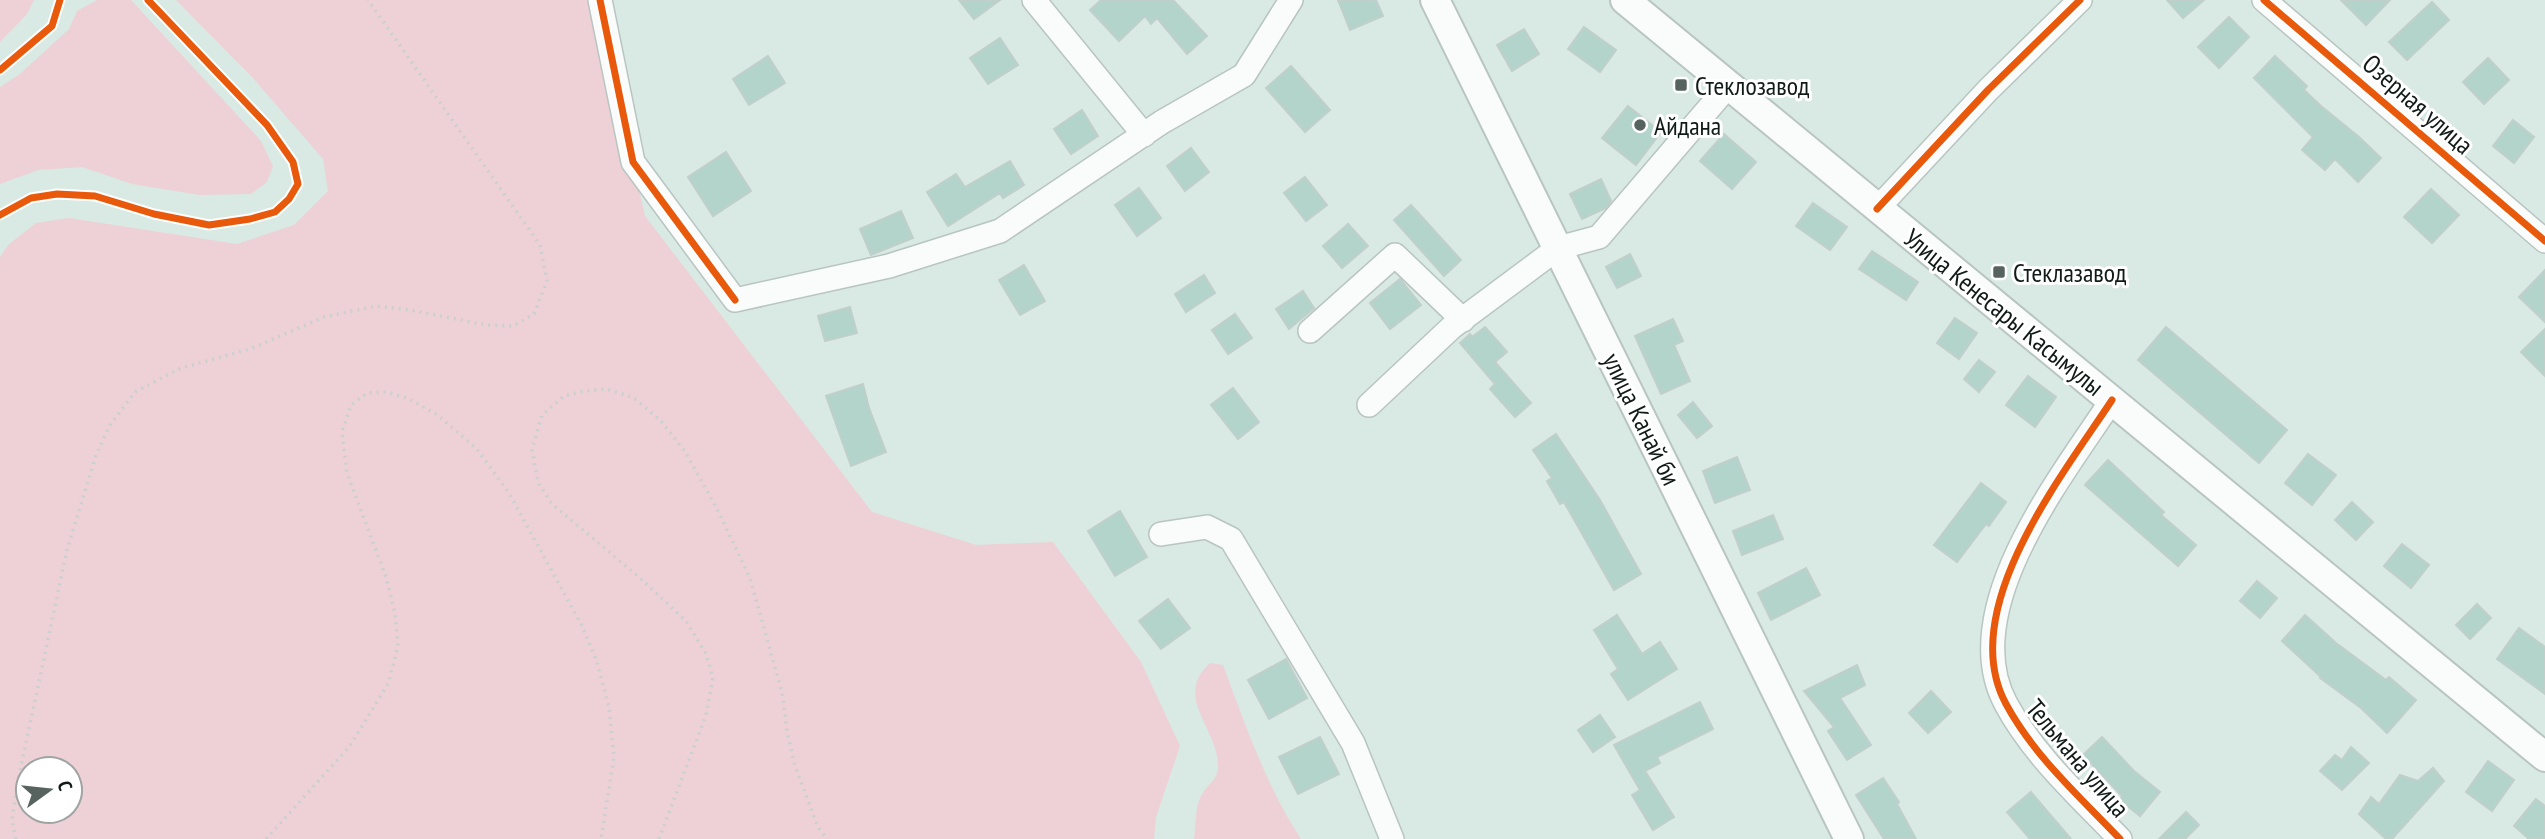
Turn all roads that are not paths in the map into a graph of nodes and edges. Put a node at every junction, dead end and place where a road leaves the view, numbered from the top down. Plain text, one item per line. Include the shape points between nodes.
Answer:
1 (600, 0) edge
2 (1034, 0) edge
3 (1291, 0) edge
4 (1435, 0) edge
5 (1625, 0) edge
6 (2080, 0) edge
7 (2264, 0) edge
8 (1728, 86) junction
9 (1144, 135) junction
10 (1877, 209) junction
11 (2545, 241) edge
12 (1558, 248) junction
13 (1463, 320) junction
14 (1310, 331) dead end
15 (2112, 400) junction
16 (1369, 405) dead end
17 (1161, 534) dead end
18 (2545, 757) edge
19 (1392, 839) edge
20 (1849, 839) edge
21 (2120, 839) edge

1 - 9 street via 633,162 735,300 889,266 1000,231
2 - 9 street
3 - 9 street via 1244,75
4 - 12 main road, улица Канай би
5 - 8 main road, Улица Кенесары Касымулы
6 - 10 street
7 - 11 street, Озерная улица
8 - 10 main road, Улица Кенесары Касымулы
8 - 12 street via 1599,237
10 - 15 main road, Улица Кенесары Касымулы
12 - 13 street
12 - 20 main road, улица Канай би
13 - 14 street via 1395,255
13 - 16 street
15 - 18 main road, Улица Кенесары Касымулы
15 - 21 street, Тельмана улица via 2049,496 2009,570 1997,603 1992,642 1996,674 2017,722 2050,765
17 - 19 street via 1207,527 1231,539 1353,743

